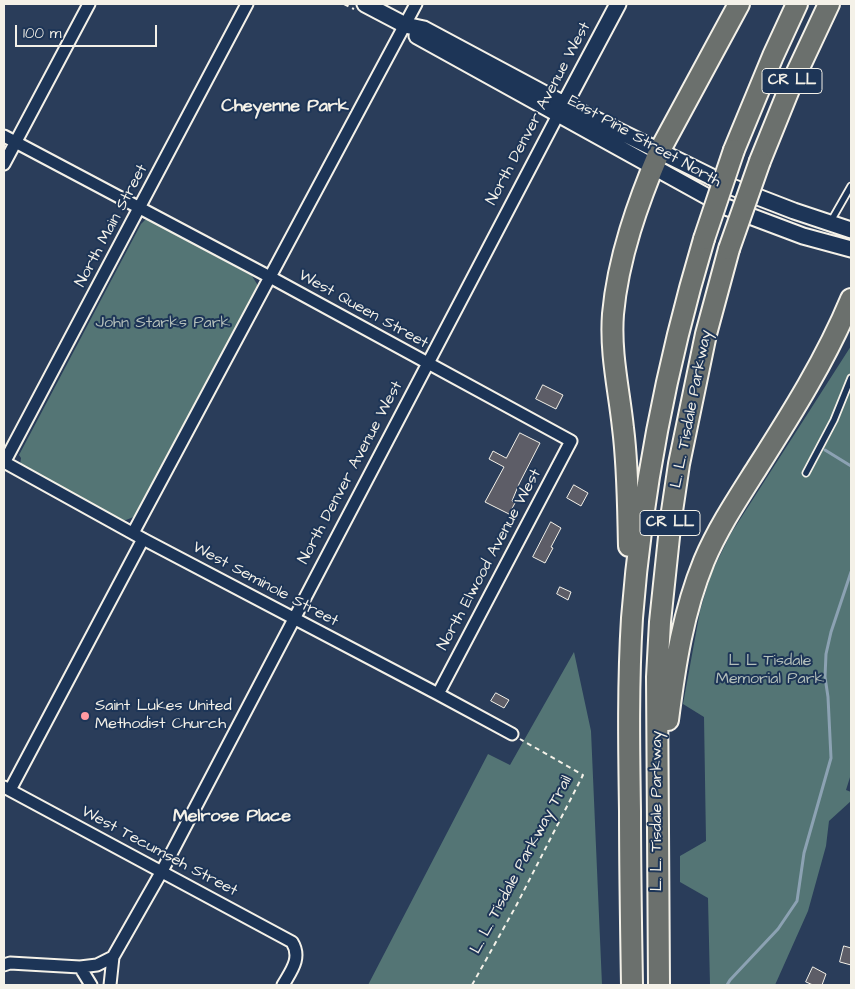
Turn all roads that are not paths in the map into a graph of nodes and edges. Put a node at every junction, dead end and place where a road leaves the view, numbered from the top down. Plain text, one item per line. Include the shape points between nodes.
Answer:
1 (89, 4) edge
2 (247, 4) edge
3 (365, 4) edge
4 (416, 4) edge
5 (618, 4) edge
6 (739, 4) edge
7 (797, 4) edge
8 (828, 4) edge
9 (405, 25) junction
10 (561, 109) junction
11 (4, 136) edge
12 (15, 142) junction
13 (657, 159) junction
14 (4, 164) edge
15 (851, 186) edge
16 (139, 208) junction
17 (830, 223) junction
18 (851, 230) edge
19 (851, 249) edge
20 (270, 277) junction
21 (851, 299) edge
22 (846, 318) edge
23 (428, 364) junction
24 (851, 378) edge
25 (571, 440) joint
26 (4, 462) edge
27 (806, 473) dead end
28 (138, 536) junction
29 (632, 618) junction
30 (294, 619) junction
31 (438, 694) junction
32 (512, 734) road end
33 (7, 788) edge
34 (658, 804) junction
35 (162, 872) junction
36 (113, 957) junction
37 (4, 965) edge
38 (80, 967) junction
39 (91, 985) edge
40 (110, 985) edge
41 (284, 985) edge
42 (632, 985) edge
43 (659, 985) edge

1 - 12 street
2 - 16 street, North Main Street
3 - 9 street, East Pine Street North
4 - 9 street
5 - 10 street, North Denver Avenue West
6 - 13 highway
7 - 29 highway, L. L. Tisdale Parkway / CR LL, bridge via 734,150 678,330 658,421
8 - 34 highway, L. L. Tisdale Parkway / CR LL, bridge via 760,161 729,249 694,384 670,518 660,622
9 - 10 street, East Pine Street North via 424,29
9 - 20 street
10 - 13 street, East Pine Street North
10 - 23 street, North Denver Avenue West
11 - 12 street, West Queen Street
12 - 14 street
12 - 16 street, West Queen Street
13 - 17 street, East Pine Street North
13 - 19 street, East Pine Street North via 726,207 804,236
13 - 29 highway via 619,271 613,317 614,364 627,467
15 - 17 lane
16 - 20 street, West Queen Street
16 - 26 street, North Main Street
17 - 18 street, East Pine Street North
20 - 23 street, West Queen Street
20 - 28 street
21 - 22 highway
22 - 34 highway via 704,560 679,643
23 - 25 street, West Queen Street
23 - 30 street, North Denver Avenue West
24 - 27 lane via 834,420
25 - 31 street, North Elwood Avenue West
26 - 28 street, West Seminole Street
28 - 30 street, West Seminole Street
28 - 33 street
29 - 42 highway, L. L. Tisdale Parkway / CR LL via 629,731
30 - 31 street, West Seminole Street
30 - 35 street, North Denver Avenue West
31 - 32 street, West Seminole Street
33 - 35 street, West Tecumseh Street
34 - 43 highway, L. L. Tisdale Parkway / CR LL
35 - 36 street, North Denver Avenue West
35 - 41 street, West Tecumseh Street via 292,942 296,948 295,964
36 - 38 street via 97,965
36 - 40 street, North Denver Avenue West
37 - 38 street
38 - 39 street

